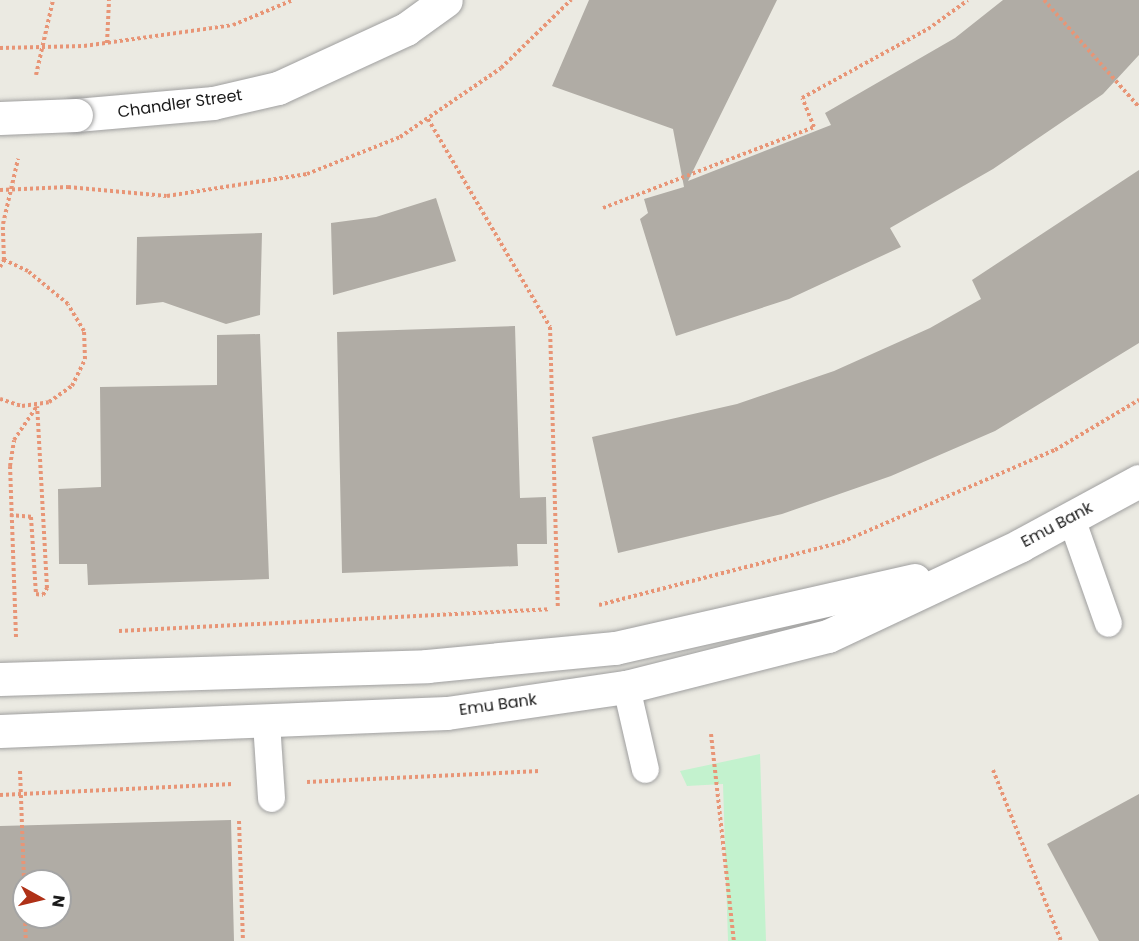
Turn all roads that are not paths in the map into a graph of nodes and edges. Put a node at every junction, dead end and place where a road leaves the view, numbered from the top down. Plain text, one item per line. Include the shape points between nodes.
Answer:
1 (446, 0) edge
2 (0, 118) edge
3 (1139, 481) edge
4 (1071, 518) junction
5 (974, 566) junction
6 (1108, 622) dead end
7 (615, 648) junction
8 (262, 670) junction
9 (0, 679) edge
10 (626, 687) junction
11 (266, 722) junction
12 (0, 731) edge
13 (645, 769) dead end
14 (271, 798) dead end

1 - 2 street, Chandler Street, bridge via 406,29 278,88 213,103
3 - 4 street, Emu Bank
4 - 5 street, Emu Bank
4 - 6 lane
5 - 7 street, Emu Bank
5 - 10 street, Emu Bank via 828,636
7 - 8 street, Emu Bank via 427,666
7 - 10 street
8 - 9 street, Emu Bank
8 - 11 street
10 - 11 street, Emu Bank via 447,713
10 - 13 lane
11 - 12 street, Emu Bank
11 - 14 lane

